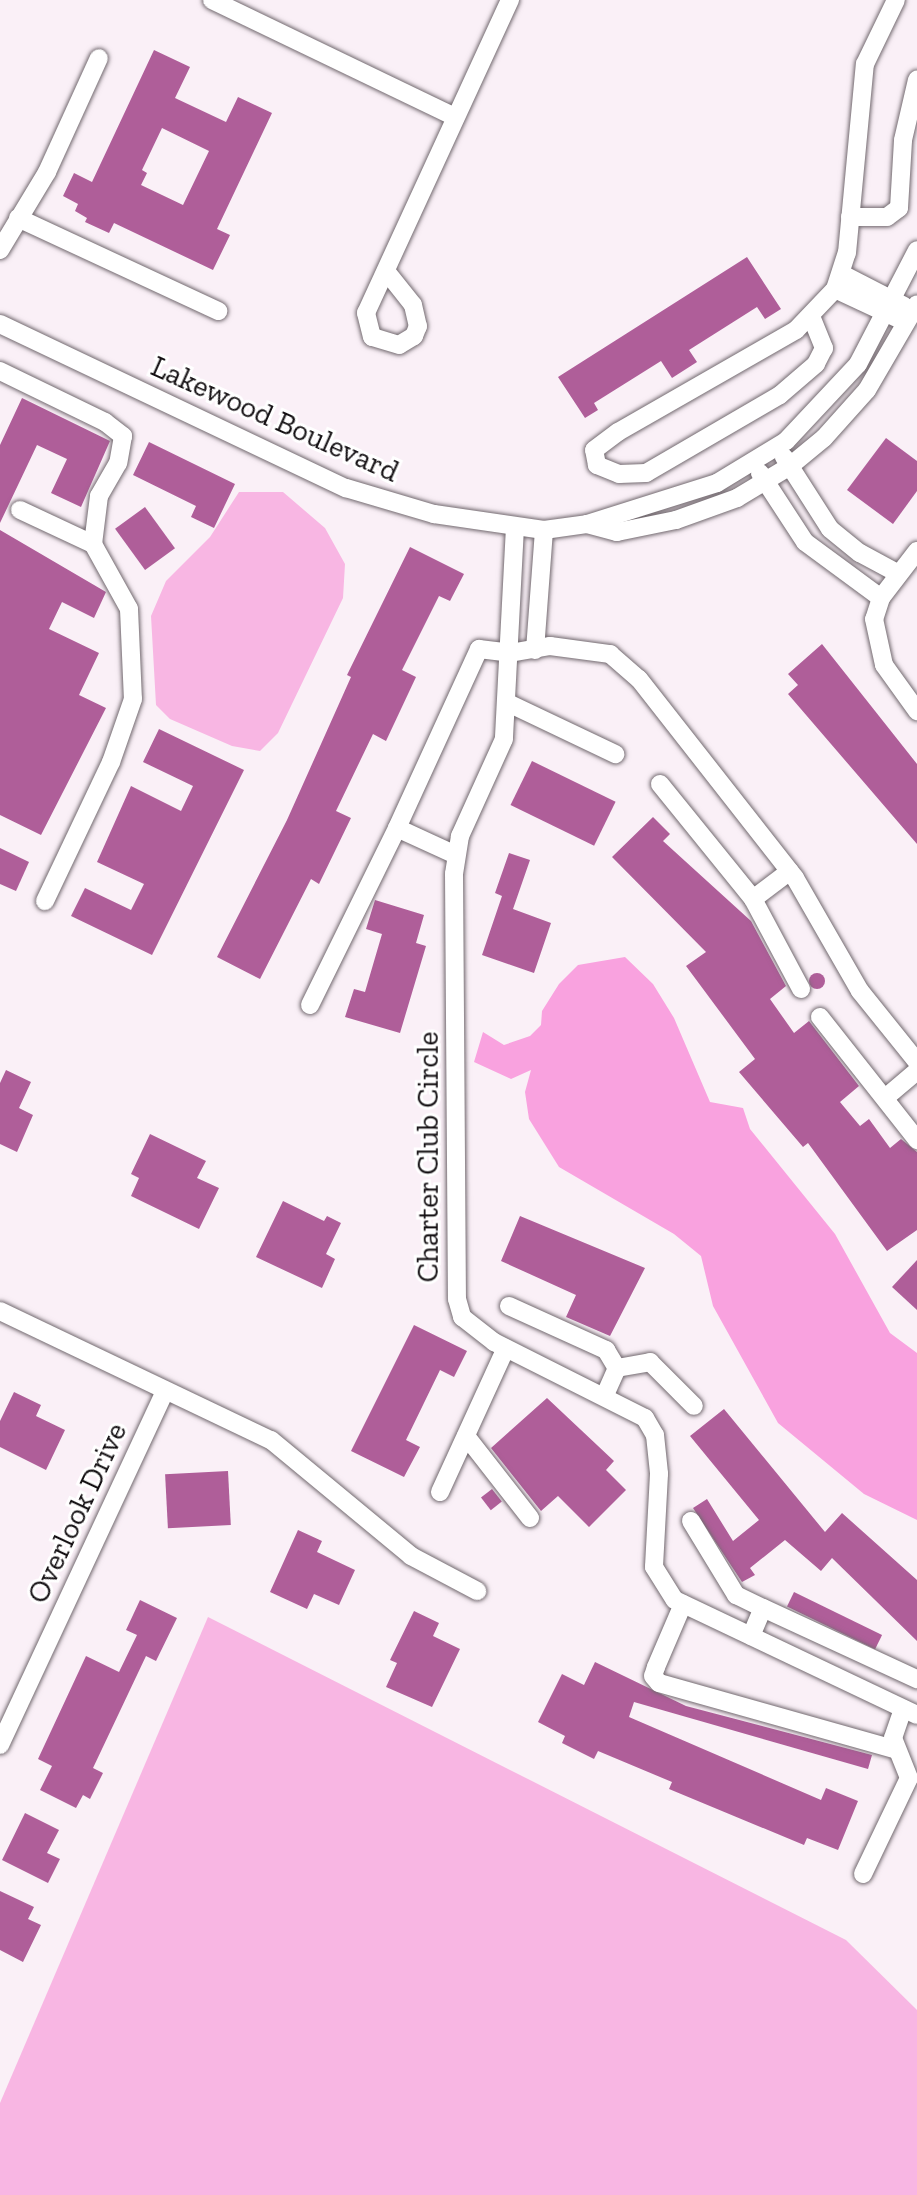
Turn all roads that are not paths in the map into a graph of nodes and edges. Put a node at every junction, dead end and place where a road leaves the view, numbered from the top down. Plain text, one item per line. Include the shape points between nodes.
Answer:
1 (212, 0) edge
2 (510, 0) edge
3 (896, 0) edge
4 (99, 58) dead end
5 (917, 80) edge
6 (455, 117) junction
7 (18, 218) junction
8 (850, 222) junction
9 (0, 250) edge
10 (917, 250) edge
11 (386, 271) dead end
12 (838, 281) junction
13 (890, 306) junction
14 (218, 311) dead end
15 (913, 313) edge
16 (811, 316) junction
17 (0, 324) edge
18 (0, 371) edge
19 (777, 447) junction
20 (754, 462) junction
21 (790, 466) junction
22 (765, 482) junction
23 (20, 510) dead end
24 (587, 524) junction
25 (515, 527) junction
26 (544, 530) junction
27 (846, 543) junction
28 (93, 544) junction
29 (917, 551) edge
30 (830, 563) junction
31 (899, 574) junction
32 (881, 598) junction
33 (535, 650) junction
34 (510, 653) junction
35 (508, 703) junction
36 (917, 711) edge
37 (615, 754) dead end
38 (660, 784) dead end
39 (397, 828) junction
40 (456, 855) junction
41 (790, 871) junction
42 (753, 899) junction
43 (45, 901) dead end
44 (801, 989) dead end
45 (310, 1005) dead end
46 (820, 1017) dead end
47 (917, 1062) edge
48 (917, 1071) edge
49 (885, 1098) junction
50 (917, 1140) edge
51 (509, 1306) dead end
52 (0, 1311) edge
53 (506, 1348) junction
54 (617, 1368) junction
55 (165, 1391) junction
56 (605, 1395) junction
57 (694, 1406) dead end
58 (466, 1436) junction
59 (440, 1492) dead end
60 (530, 1518) dead end
61 (691, 1521) dead end
62 (477, 1591) dead end
63 (683, 1604) junction
64 (763, 1608) junction
65 (751, 1636) junction
66 (917, 1679) edge
67 (917, 1693) edge
68 (910, 1712) edge
69 (0, 1745) edge
70 (905, 1756) edge
71 (863, 1874) dead end

1 - 6 street
2 - 6 street
3 - 8 street via 865,64
4 - 7 street via 47,172
5 - 8 street via 903,140 899,208 887,217
6 - 11 street
7 - 9 street
7 - 14 street
8 - 12 street
10 - 13 street, Lakewood Boulevard
12 - 13 street
12 - 16 street
13 - 15 street
13 - 19 street, Lakewood Boulevard via 858,364 830,399
15 - 21 street, Lakewood Boulevard via 867,390
16 - 16 street via 796,330 618,432 594,450 597,465 619,474 646,473 780,395 816,364 824,348
17 - 25 street, Lakewood Boulevard via 346,488 434,514
18 - 28 street via 123,436 118,463 99,496
19 - 20 street, Lakewood Boulevard
19 - 21 street
20 - 22 street
20 - 24 street, Lakewood Boulevard via 717,483
21 - 22 street, Lakewood Boulevard
21 - 27 street via 818,515
22 - 24 street, Lakewood Boulevard via 716,507 657,526 617,532
22 - 30 street via 805,542
23 - 28 street
24 - 26 street, Lakewood Boulevard
25 - 26 street, Lakewood Boulevard
25 - 34 street, Charter Club Circle
26 - 33 street
27 - 30 street
27 - 31 street
28 - 43 street via 129,609 133,699 111,762
29 - 31 street
30 - 32 street
31 - 32 street
32 - 36 street via 874,619 876,642 884,665
33 - 34 street
33 - 41 street via 590,648 626,665
34 - 35 street, Charter Club Circle
34 - 39 street via 479,649
35 - 37 street
35 - 40 street, Charter Club Circle via 504,739
38 - 42 street
39 - 40 street
39 - 45 street
40 - 53 street, Charter Club Circle via 457,1299 462,1317 476,1332
41 - 42 street
41 - 47 street via 860,991
42 - 44 street
46 - 49 street
48 - 49 street
49 - 50 street
51 - 54 street via 606,1350
52 - 55 street
53 - 56 street, Charter Club Circle
53 - 58 street
54 - 56 street
54 - 57 street via 650,1362
55 - 62 street via 282,1446 411,1556
55 - 69 street, Overlook Drive
56 - 63 street, Charter Club Circle via 645,1418 655,1435 654,1567 661,1586
58 - 59 street
58 - 60 street
61 - 64 street via 736,1595
63 - 65 street, Charter Club Circle
63 - 70 street via 653,1676 659,1683
64 - 65 street
64 - 66 street
65 - 68 street, Charter Club Circle
67 - 68 street
68 - 70 street via 893,1733
70 - 71 street via 909,1778

